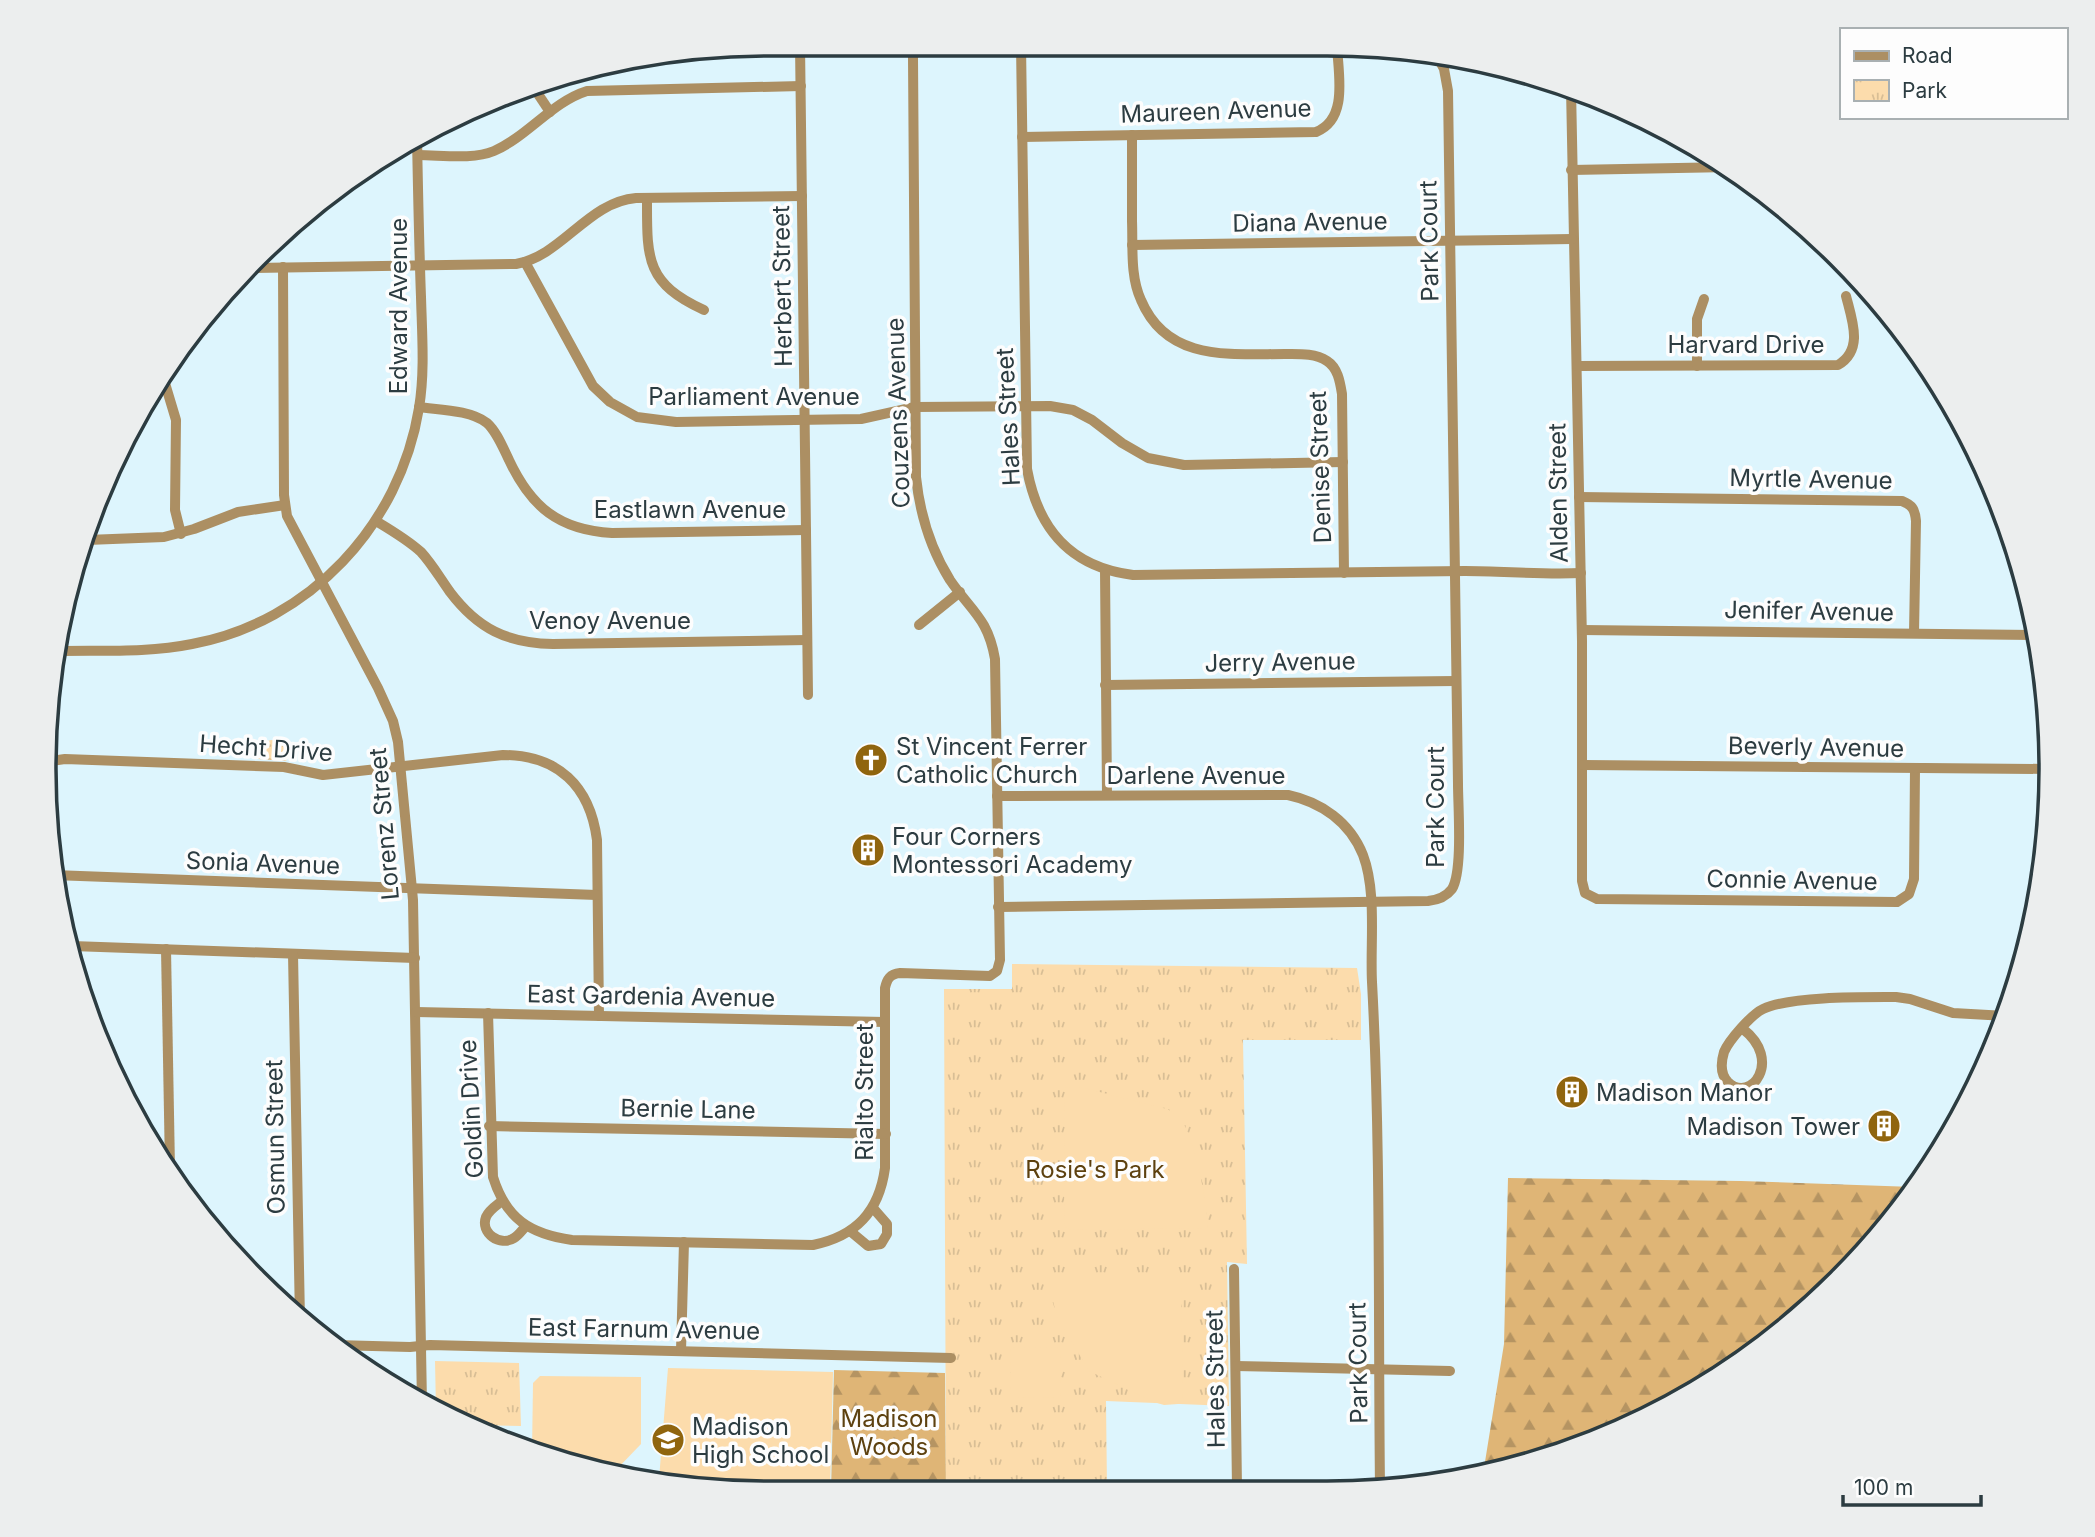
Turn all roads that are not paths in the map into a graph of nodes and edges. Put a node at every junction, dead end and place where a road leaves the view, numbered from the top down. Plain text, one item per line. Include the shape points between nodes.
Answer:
1 (800, 56) edge
2 (913, 56) edge
3 (1021, 56) edge
4 (1337, 56) edge
5 (1442, 66) edge
6 (801, 86) junction
7 (538, 94) edge
8 (1571, 100) edge
9 (550, 112) junction
10 (1132, 135) junction
11 (1022, 137) junction
12 (418, 148) edge
13 (418, 155) junction
14 (1709, 167) edge
15 (1571, 170) junction
16 (802, 196) junction
17 (647, 198) junction
18 (1572, 239) junction
19 (1450, 241) junction
20 (1132, 245) junction
21 (526, 262) junction
22 (420, 265) junction
23 (283, 267) junction
24 (263, 268) edge
25 (1846, 296) dead end
26 (1704, 299) dead end
27 (704, 310) dead end
28 (1577, 366) junction
29 (1697, 366) junction
30 (166, 388) edge
31 (1025, 405) junction
32 (419, 407) junction
33 (915, 407) junction
34 (805, 420) junction
35 (1343, 462) junction
36 (1579, 497) junction
37 (285, 505) junction
38 (376, 521) junction
39 (806, 530) junction
40 (181, 534) junction
41 (94, 540) edge
42 (1105, 570) junction
43 (1454, 571) junction
44 (1344, 573) junction
45 (1581, 573) junction
46 (321, 583) junction
47 (960, 592) junction
48 (919, 625) dead end
49 (1582, 630) junction
50 (1914, 633) junction
51 (2026, 635) edge
52 (807, 640) junction
53 (66, 651) edge
54 (1455, 681) junction
55 (1105, 685) junction
56 (808, 695) dead end
57 (56, 760) edge
58 (1583, 765) junction
59 (401, 767) junction
60 (1915, 769) junction
61 (2039, 769) edge
62 (1107, 795) junction
63 (997, 796) junction
64 (64, 875) edge
65 (413, 889) junction
66 (597, 895) junction
67 (1588, 896) joint
68 (1370, 902) junction
69 (998, 907) junction
70 (78, 946) edge
71 (166, 949) junction
72 (293, 954) junction
73 (415, 958) junction
74 (891, 976) joint
75 (415, 1012) junction
76 (488, 1013) junction
77 (1995, 1015) edge
78 (599, 1016) junction
79 (885, 1022) junction
80 (1743, 1029) junction
81 (489, 1125) junction
82 (886, 1134) junction
83 (170, 1154) edge
84 (502, 1201) junction
85 (873, 1208) junction
86 (526, 1226) junction
87 (850, 1231) junction
88 (684, 1242) junction
89 (1234, 1269) dead end
90 (300, 1305) edge
91 (351, 1345) edge
92 (422, 1346) junction
93 (681, 1351) junction
94 (951, 1358) dead end
95 (1236, 1366) junction
96 (1379, 1369) junction
97 (1450, 1371) dead end
98 (422, 1391) edge
99 (1380, 1478) edge
100 (1237, 1481) edge

1 - 6 street, Herbert Street
2 - 33 street, Couzens Avenue
3 - 11 street, Hales Street
4 - 10 street, Maureen Avenue via 1339,103 1334,119 1322,130
5 - 19 street, Park Court via 1448,91
6 - 9 street via 595,89
6 - 16 street, Herbert Street
7 - 9 street
8 - 15 street, Alden Street
9 - 13 street via 487,153
10 - 11 street, Maureen Avenue
10 - 20 street, Denise Street
11 - 31 street, Hales Street
12 - 13 street, Edward Avenue
13 - 22 street, Edward Avenue
14 - 15 street
15 - 18 street, Alden Street
16 - 17 street
16 - 34 street, Herbert Street
17 - 21 street via 610,205
17 - 27 street via 648,252 656,274 678,297
18 - 19 street, Diana Avenue
18 - 28 street, Alden Street
19 - 20 street, Diana Avenue
19 - 43 street, Park Court
20 - 35 street, Denise Street via 1141,300 1157,327 1170,337 1208,352 1307,354 1328,361 1340,384
21 - 22 street
21 - 34 street, Parliament Avenue via 587,376 618,408 662,422
22 - 23 street
22 - 32 street, Edward Avenue
23 - 24 street
23 - 37 street, Lorenz Street
25 - 29 street, Harvard Drive via 1854,344 1847,360 1838,365
26 - 29 street via 1697,319
28 - 29 street, Harvard Drive
28 - 36 street, Alden Street
30 - 40 street via 176,420 175,510
31 - 33 street, Parliament Avenue
31 - 35 street, Parliament Avenue via 1073,410 1135,452 1166,463
31 - 42 street, Hales Street via 1027,469 1040,513 1067,548
32 - 38 street, Edward Avenue via 411,445
32 - 39 street, Eastlawn Avenue via 485,422 533,500 580,529 612,533
33 - 34 street, Parliament Avenue via 868,418
33 - 47 street, Couzens Avenue via 922,517 935,554
34 - 39 street, Herbert Street
35 - 44 street, Denise Street
36 - 45 street, Alden Street
36 - 50 street, Myrtle Avenue via 1910,504 1916,520
37 - 40 street via 238,512
37 - 46 street, Lorenz Street
38 - 46 street, Edward Avenue
38 - 52 street, Venoy Avenue via 422,554 473,618 507,638 553,644
39 - 52 street, Herbert Street
40 - 41 street
42 - 44 street via 1151,575
42 - 55 street
43 - 44 street
43 - 45 street
43 - 54 street, Park Court
45 - 49 street, Alden Street
46 - 53 street, Edward Avenue via 274,615 208,641 144,650
46 - 59 street, Lorenz Street via 393,721
47 - 48 street
47 - 63 street, Couzens Avenue via 982,619 993,644
49 - 50 street, Jenifer Avenue
49 - 58 street, Alden Street
50 - 51 street, Jenifer Avenue
52 - 56 street, Herbert Street
54 - 55 street, Jerry Avenue
54 - 68 street, Park Court via 1456,879 1449,892 1437,900
55 - 62 street
57 - 59 street, Hecht Drive via 284,767 323,775
58 - 60 street, Beverly Avenue
58 - 67 street, Alden Street via 1582,881
59 - 65 street, Lorenz Street
59 - 66 street, Hecht Drive via 516,755 557,768 583,793 593,815
60 - 61 street, Beverly Avenue
60 - 67 street, Connie Avenue via 1914,879 1904,899
62 - 63 street, Darlene Avenue
62 - 68 street, Darlene Avenue via 1273,793 1311,802 1352,833 1368,873
63 - 69 street, Couzens Avenue
64 - 65 street, Sonia Avenue
65 - 66 street, Sonia Avenue
65 - 73 street, Lorenz Street
66 - 78 street, Hecht Drive
68 - 69 street
68 - 96 street, Park Court
69 - 74 street, Couzens Avenue via 997,971 984,976
70 - 71 street
71 - 72 street
71 - 83 street
72 - 73 street
72 - 90 street, Osmun Street
73 - 75 street, Lorenz Street
74 - 79 street, Rialto Street via 885,988
75 - 76 street, East Gardenia Avenue
75 - 92 street, Lorenz Street
76 - 78 street, East Gardenia Avenue
76 - 81 street, Goldin Drive
77 - 80 street via 1953,1013 1910,999 1808,1000 1761,1010
78 - 79 street, East Gardenia Avenue
79 - 82 street, Rialto Street
80 - 80 street via 1728,1044 1722,1062 1726,1080 1740,1087 1754,1083 1763,1066 1763,1057
81 - 82 street, Bernie Lane
81 - 84 street, Goldin Drive via 491,1168
82 - 85 street, Rialto Street via 884,1179
84 - 86 street, Goldin Drive
84 - 86 street, Goldin Drive via 485,1219 491,1237 512,1240
85 - 87 street, Rialto Street
85 - 87 street via 887,1224 881,1244 868,1246
86 - 88 street, Goldin Drive via 572,1240
87 - 88 street, Rialto Street via 813,1245
88 - 93 street
89 - 95 street, Hales Street
91 - 92 street, East Farnum Avenue
92 - 93 street, East Farnum Avenue
92 - 98 street, Lorenz Street
93 - 94 street, East Farnum Avenue
95 - 96 street
95 - 100 street, Hales Street
96 - 97 street
96 - 99 street, Park Court

